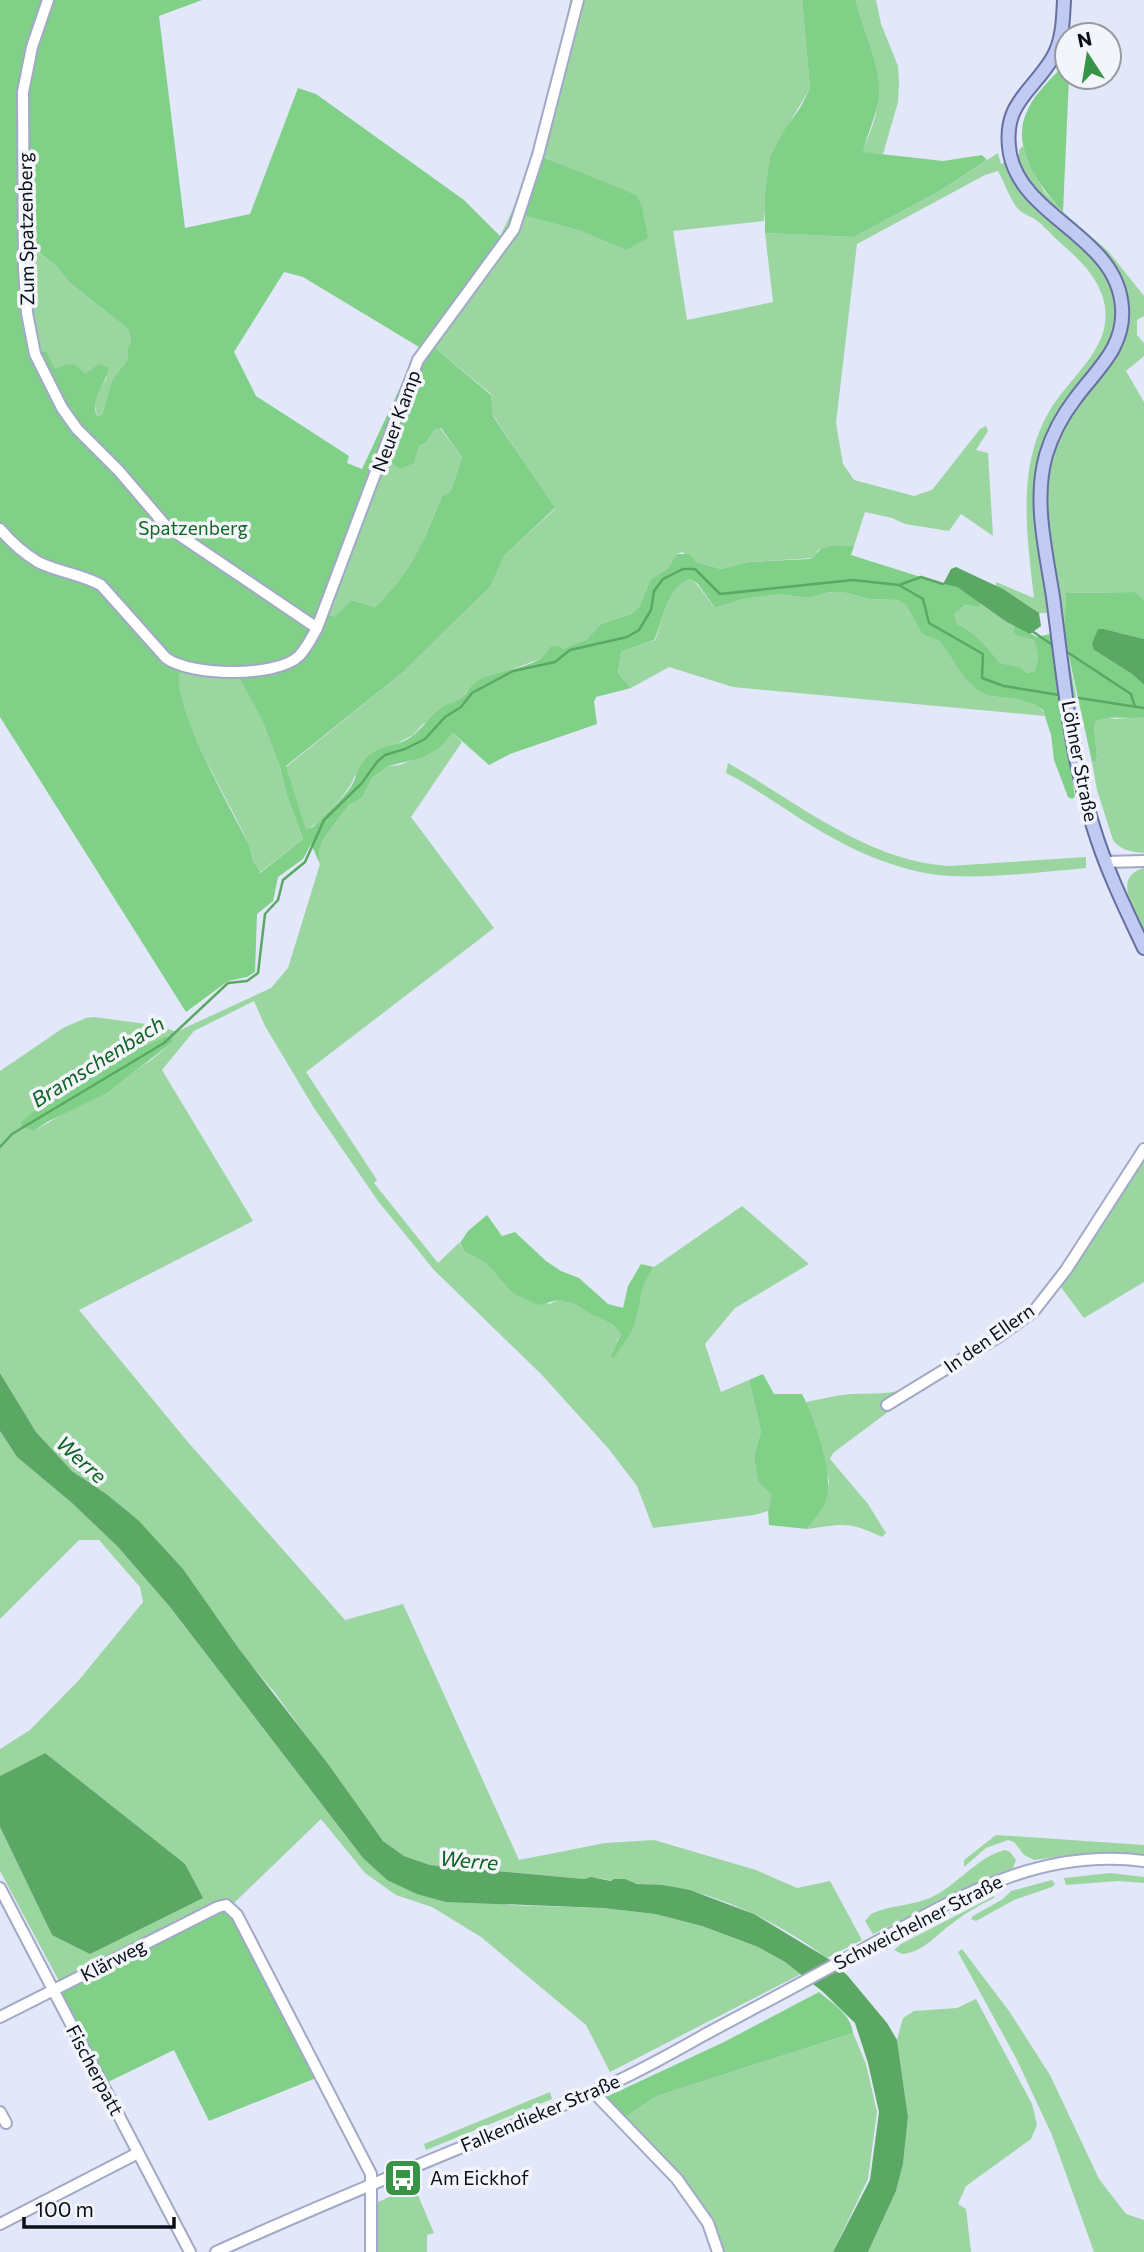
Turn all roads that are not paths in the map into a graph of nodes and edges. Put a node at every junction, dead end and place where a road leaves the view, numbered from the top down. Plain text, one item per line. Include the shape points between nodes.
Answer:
1 (48, 0) edge
2 (578, 0) edge
3 (1065, 0) edge
4 (0, 529) edge
5 (317, 628) junction
6 (1144, 861) edge
7 (1105, 863) junction
8 (1144, 948) edge
9 (1144, 1149) edge
10 (887, 1405) dead end
11 (1144, 1861) edge
12 (0, 1888) edge
13 (818, 1974) joint
14 (53, 1990) junction
15 (0, 2017) edge
16 (596, 2091) junction
17 (0, 2112) edge
18 (6, 2123) dead end
19 (138, 2153) junction
20 (371, 2184) junction
21 (0, 2224) edge
22 (190, 2252) edge
23 (216, 2252) edge
24 (371, 2252) edge
25 (718, 2252) edge

1 - 5 street, Zum Spatzenberg via 23,92 24,268 35,354 77,429 166,526
2 - 5 street, Neuer Kamp via 517,222 418,360
3 - 7 main road, Löhner Straße via 1063,29 1054,56 1013,114 1010,154 1028,190 1105,262 1118,286 1122,308 1114,349 1062,419 1042,474 1041,515 1078,769
4 - 5 street, Neuer Kamp via 40,563 101,585 176,666 224,672 276,667 299,657
6 - 7 street
7 - 8 main road, Löhner Straße
9 - 10 street, In den Ellern via 1034,1311
11 - 13 street, Schweichelner Straße via 1077,1861 1026,1870 970,1892
12 - 14 street, Fischerpatt
13 - 16 street, Falkendieker Straße
14 - 15 street, Klärweg
14 - 19 street, Fischerpatt
14 - 20 street, Klärweg via 226,1905 237,1915 371,2174
16 - 20 street, Falkendieker Straße
16 - 25 street via 677,2179 708,2222
17 - 18 street
19 - 21 street
19 - 22 street, Fischerpatt
20 - 23 street, Falkendieker Straße
20 - 24 street

